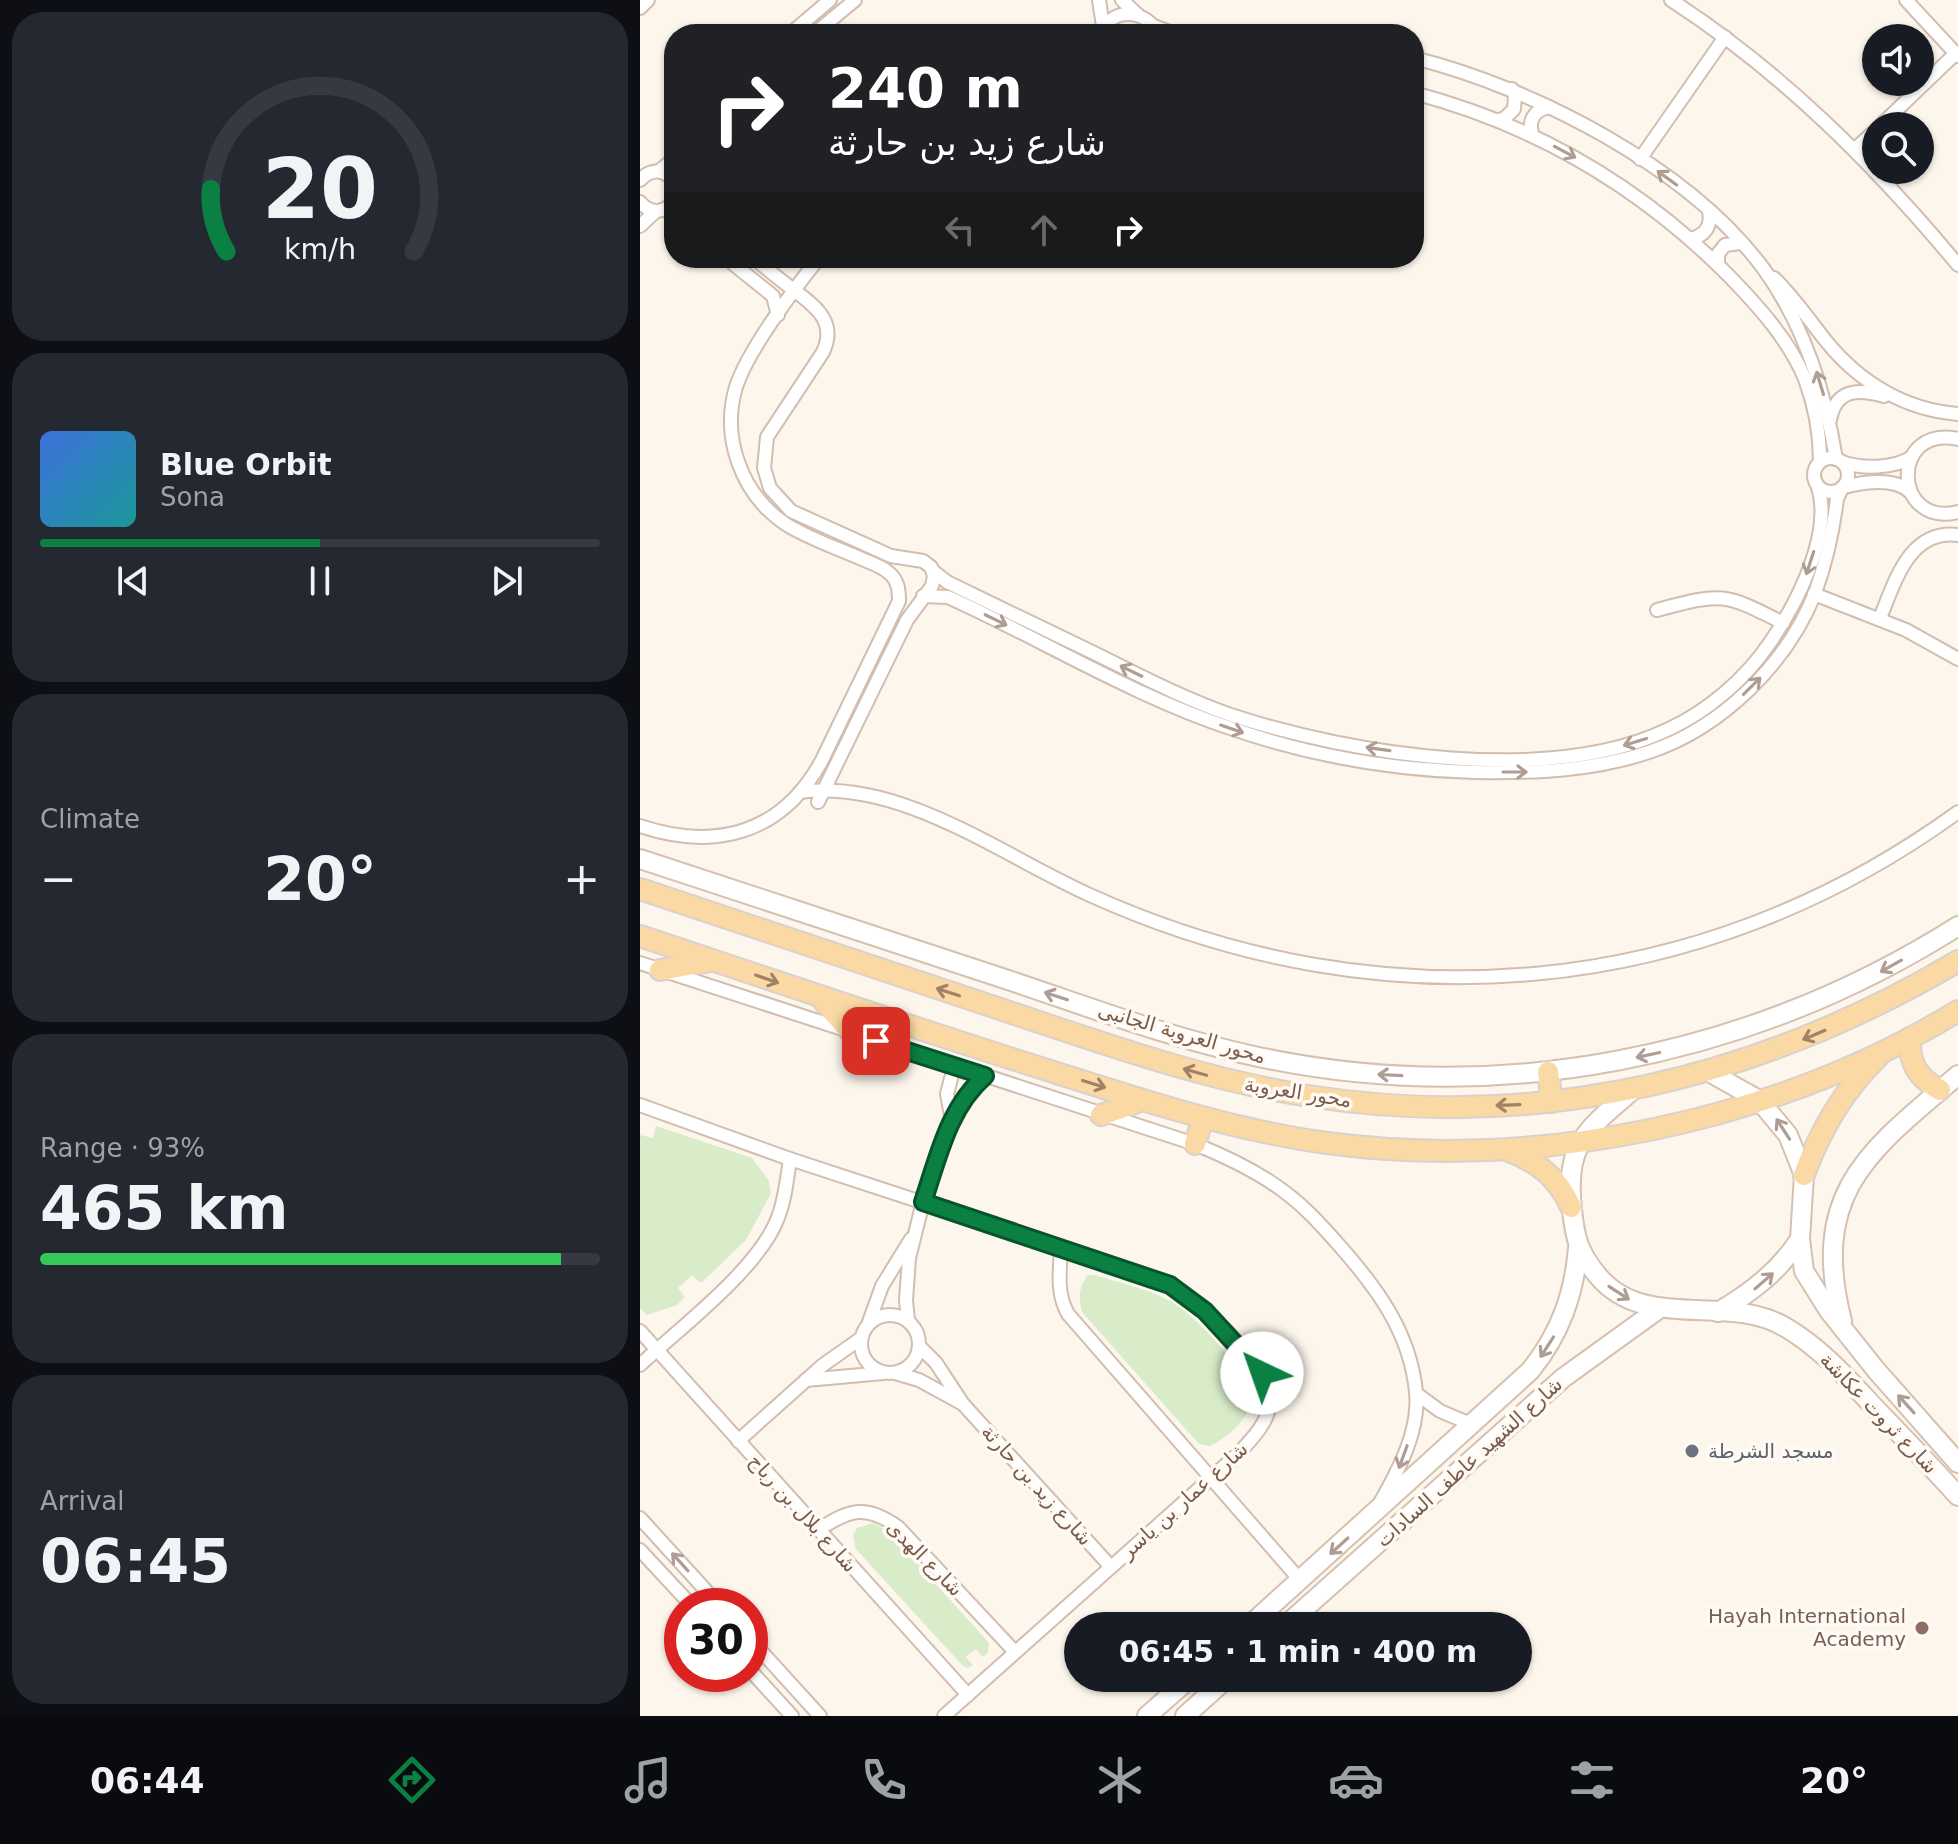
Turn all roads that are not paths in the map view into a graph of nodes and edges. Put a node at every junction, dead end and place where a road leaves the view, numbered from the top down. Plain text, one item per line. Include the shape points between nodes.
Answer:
1 (648, 0) edge
2 (830, 0) edge
3 (855, 0) edge
4 (1099, 0) edge
5 (1122, 0) edge
6 (1671, 0) edge
7 (1906, 0) edge
8 (640, 8) edge
9 (1138, 15) junction
10 (802, 24) edge
11 (826, 24) edge
12 (1101, 24) edge
13 (1107, 24) edge
14 (1149, 24) edge
15 (1725, 37) junction
16 (1957, 54) edge
17 (1424, 61) edge
18 (1512, 89) junction
19 (1424, 96) edge
20 (1549, 107) junction
21 (1895, 112) edge
22 (1498, 120) junction
23 (1533, 136) junction
24 (1862, 143) edge
25 (1855, 149) junction
26 (1640, 159) junction
27 (650, 170) edge
28 (640, 180) edge
29 (640, 202) edge
30 (664, 208) edge
31 (659, 211) junction
32 (1709, 211) junction
33 (664, 213) edge
34 (640, 226) edge
35 (1690, 239) junction
36 (1741, 243) junction
37 (1718, 265) junction
38 (1958, 265) edge
39 (738, 268) edge
40 (766, 268) edge
41 (811, 268) edge
42 (1764, 269) junction
43 (794, 290) junction
44 (778, 315) junction
45 (1901, 400) junction
46 (1958, 414) edge
47 (1830, 423) junction
48 (1958, 439) edge
49 (1912, 457) junction
50 (1839, 460) junction
51 (1820, 462) junction
52 (1818, 487) junction
53 (1843, 488) junction
54 (1910, 492) junction
55 (1957, 513) edge
56 (1958, 535) edge
57 (933, 571) junction
58 (1814, 594) junction
59 (923, 596) junction
60 (1657, 610) dead end
61 (1880, 618) junction
62 (1783, 623) junction
63 (1779, 642) junction
64 (1958, 659) edge
65 (1410, 753) junction
66 (1409, 768) junction
67 (826, 789) junction
68 (800, 792) junction
69 (818, 802) dead end
70 (1958, 812) edge
71 (640, 826) edge
72 (640, 859) edge
73 (640, 889) edge
74 (1958, 926) edge
75 (640, 936) edge
76 (715, 961) junction
77 (1958, 961) edge
78 (650, 967) edge
79 (819, 996) junction
80 (1958, 1011) edge
81 (851, 1032) junction
82 (1910, 1038) junction
83 (1886, 1049) junction
84 (954, 1067) junction
85 (1548, 1072) junction
86 (1709, 1072) junction
87 (1958, 1075) edge
88 (985, 1076) junction
89 (1634, 1089) junction
90 (1940, 1090) junction
91 (1143, 1100) junction
92 (1759, 1100) junction
93 (1552, 1102) junction
94 (640, 1105) edge
95 (1101, 1115) junction
96 (1203, 1118) junction
97 (952, 1121) junction
98 (1579, 1142) junction
99 (1195, 1144) junction
100 (1505, 1149) junction
101 (790, 1159) junction
102 (1804, 1175) junction
103 (923, 1202) junction
104 (1571, 1207) junction
105 (913, 1237) junction
106 (1800, 1239) junction
107 (1061, 1247) junction
108 (1578, 1248) junction
109 (1660, 1308) junction
110 (1718, 1312) junction
111 (908, 1321) junction
112 (869, 1323) junction
113 (1843, 1328) junction
114 (640, 1331) edge
115 (860, 1339) junction
116 (919, 1346) junction
117 (656, 1350) junction
118 (640, 1365) edge
119 (890, 1373) junction
120 (806, 1380) junction
121 (1417, 1394) junction
122 (963, 1404) junction
123 (1473, 1425) junction
124 (738, 1441) junction
125 (1958, 1463) edge
126 (1213, 1478) junction
127 (1958, 1496) edge
128 (1374, 1514) junction
129 (640, 1518) edge
130 (818, 1530) junction
131 (640, 1550) edge
132 (1111, 1567) junction
133 (1300, 1580) junction
134 (675, 1588) edge
135 (704, 1588) edge
136 (1283, 1595) junction
137 (1316, 1598) junction
138 (1264, 1612) edge
139 (1292, 1612) edge
140 (1301, 1612) edge
141 (1015, 1652) junction
142 (768, 1659) edge
143 (768, 1690) edge
144 (1174, 1692) edge
145 (1212, 1692) edge
146 (968, 1695) junction
147 (792, 1716) edge
148 (820, 1716) edge
149 (944, 1716) edge
150 (1147, 1716) edge
151 (1185, 1716) edge

1 - 8 street
2 - 10 street
3 - 11 street
4 - 12 street
5 - 9 street
6 - 15 street
7 - 16 street
9 - 13 street via 1115,16
9 - 14 street
15 - 25 street
15 - 26 street
16 - 21 street
17 - 18 street
18 - 20 street
18 - 22 street via 1514,109
19 - 22 street
20 - 23 street via 1533,117
20 - 26 street
22 - 23 street
23 -> 35 street via 1603,173
24 - 25 street
25 - 38 street
32 -> 26 street
27 - 28 street
29 - 31 street
30 - 31 street
31 - 33 street
31 - 34 street
32 - 35 street via 1705,232
32 - 36 street
35 - 37 street
36 - 37 street via 1725,245
36 - 42 street
37 - 51 street via 1778,331 1797,362 1815,411
39 - 44 street via 773,296
40 - 43 street
41 - 43 street
42 - 45 street via 1848,364
47 -> 42 street via 1815,367
43 - 44 street
43 - 57 street via 821,312 828,336 767,437 764,468 770,488 800,516 891,556 923,561
44 - 68 street via 736,388 732,432 741,470 758,499 783,522 887,570 899,592 896,609 821,762
45 - 46 street
45 - 47 street via 1854,392 1839,400
47 - 50 street
48 - 49 street via 1936,438
49 - 50 street via 1890,465 1855,466
49 - 54 street
50 - 51 street
50 - 53 street via 1848,474
51 - 52 street via 1814,474
52 - 53 street via 1830,493
52 -> 62 street via 1822,509 1816,543
53 - 54 street via 1897,483
53 - 58 street
54 - 55 street via 1926,509
56 - 61 street via 1936,537 1914,550
57 - 59 street via 932,586
65 -> 57 street via 1324,740 1229,714 1126,669
58 - 61 street
58 - 63 street
59 -> 66 street via 948,597 1208,720 1318,753
59 - 67 street
60 - 62 street via 1720,596
61 - 64 street
62 - 63 street
63 -> 65 street via 1715,701 1670,729 1633,743 1512,760
66 -> 63 street via 1544,772 1649,752 1728,708 1759,679
65 - 66 street
67 - 68 street
67 - 69 street
67 - 70 street via 878,798 922,814 1078,890 1194,937 1297,962 1417,976 1521,975 1628,961 1723,936 1849,881
68 - 71 street via 766,820 721,837 679,837
85 -> 72 street, محور العروبة الجانبى via 1370,1074 1254,1056 1197,1042
93 -> 73 main road, محور العروبة via 1417,1106 1243,1084 1151,1059
74 -> 85 street, محور العروبة الجانبى via 1875,974 1773,1019 1661,1053
75 - 76 main road
76 - 78 main road
76 -> 79 main road
77 -> 86 main road, محور العروبة via 1838,1024
78 - 81 street
79 - 81 main road
79 -> 91 main road
80 - 82 main road
81 - 84 street
82 - 83 main road
82 - 90 main road via 1915,1070
83 - 92 main road
83 - 102 main road via 1837,1107
84 - 88 street
84 - 97 street via 947,1094
85 - 93 main road
86 - 89 main road, محور العروبة
86 - 92 street, شارع ثروت عكاشة
87 - 90 street
88 - 95 street
88 - 97 street
89 - 93 main road, محور العروبة
89 - 98 street, شارع ثروت عكاشة
90 - 113 street via 1875,1148 1849,1184 1831,1263
91 - 95 main road
91 - 96 main road
92 - 98 main road via 1673,1125
102 -> 92 street, شارع ثروت عكاشة via 1788,1135
94 - 101 street, شارع عمار بن ياسر
95 - 99 street
96 - 99 main road
96 - 100 main road via 1328,1143
97 - 103 street
98 - 100 main road
98 - 104 street, شارع ثروت عكاشة via 1569,1175
99 - 121 street, شارع الشهيد عاطف السادات via 1253,1171 1323,1227 1398,1324
100 - 104 main road via 1552,1176
101 - 103 street, شارع عمار بن ياسر
101 - 117 street via 783,1204 769,1235 739,1273
102 - 106 street, شارع ثروت عكاشة
103 - 105 street
103 - 107 street, شارع عمار بن ياسر
104 - 108 street, شارع ثروت عكاشة
105 - 111 street via 906,1278
105 - 112 street via 882,1286
110 -> 106 street via 1758,1286
106 - 113 street, شارع ثروت عكاشة via 1804,1271
107 - 126 street via 1060,1290 1068,1314
107 - 126 street, شارع عمار بن ياسر via 1170,1285 1205,1311 1262,1373 1269,1410 1254,1437
108 -> 109 street, شارع ثروت عكاشة via 1619,1296
108 -> 123 street, شارع الشهيد عاطف السادات via 1572,1292 1556,1334 1530,1371
109 - 110 street, شارع ثروت عكاشة
109 - 137 street, شارع الشهيد عاطف السادات via 1563,1378
110 - 127 street, شارع ثروت عكاشة via 1781,1325 1819,1350
111 - 112 street via 888,1314
111 - 116 street
112 - 115 street
125 -> 113 street, شارع ثروت عكاشة
114 - 117 street, شارع بلال بن رباح
115 - 119 street via 866,1361
115 - 120 street
116 - 119 street via 914,1360
116 - 122 street, شارع زيد بن حارثة
117 - 118 street
117 - 124 street, شارع بلال بن رباح
119 - 120 street, شارع زيد بن حارثة
119 - 122 street, شارع زيد بن حارثة via 942,1390
120 - 124 street
121 - 123 street, شارع الشهيد عاطف السادات
121 -> 128 street, شارع الشهيد عاطف السادات via 1403,1461
122 - 132 street, شارع زيد بن حارثة
123 - 128 street, شارع الشهيد عاطف السادات
124 - 130 street, شارع بلال بن رباح
126 - 132 street, شارع عمار بن ياسر
126 - 133 street
128 -> 133 street, شارع الشهيد عاطف السادات
135 -> 129 street
130 - 141 street, شارع الهدى via 852,1512 882,1516
130 - 146 street, شارع بلال بن رباح
131 - 134 street
132 - 141 street, شارع عمار بن ياسر
133 - 136 street, شارع الشهيد عاطف السادات
133 - 137 street via 1304,1592
136 - 138 street, شارع الشهيد عاطف السادات
136 - 139 street via 1293,1602
137 - 140 street, شارع الشهيد عاطف السادات
141 - 146 street, شارع عمار بن ياسر
142 - 148 street
143 - 147 street
144 - 150 street
145 - 151 street
146 - 149 street, شارع عمار بن ياسر

